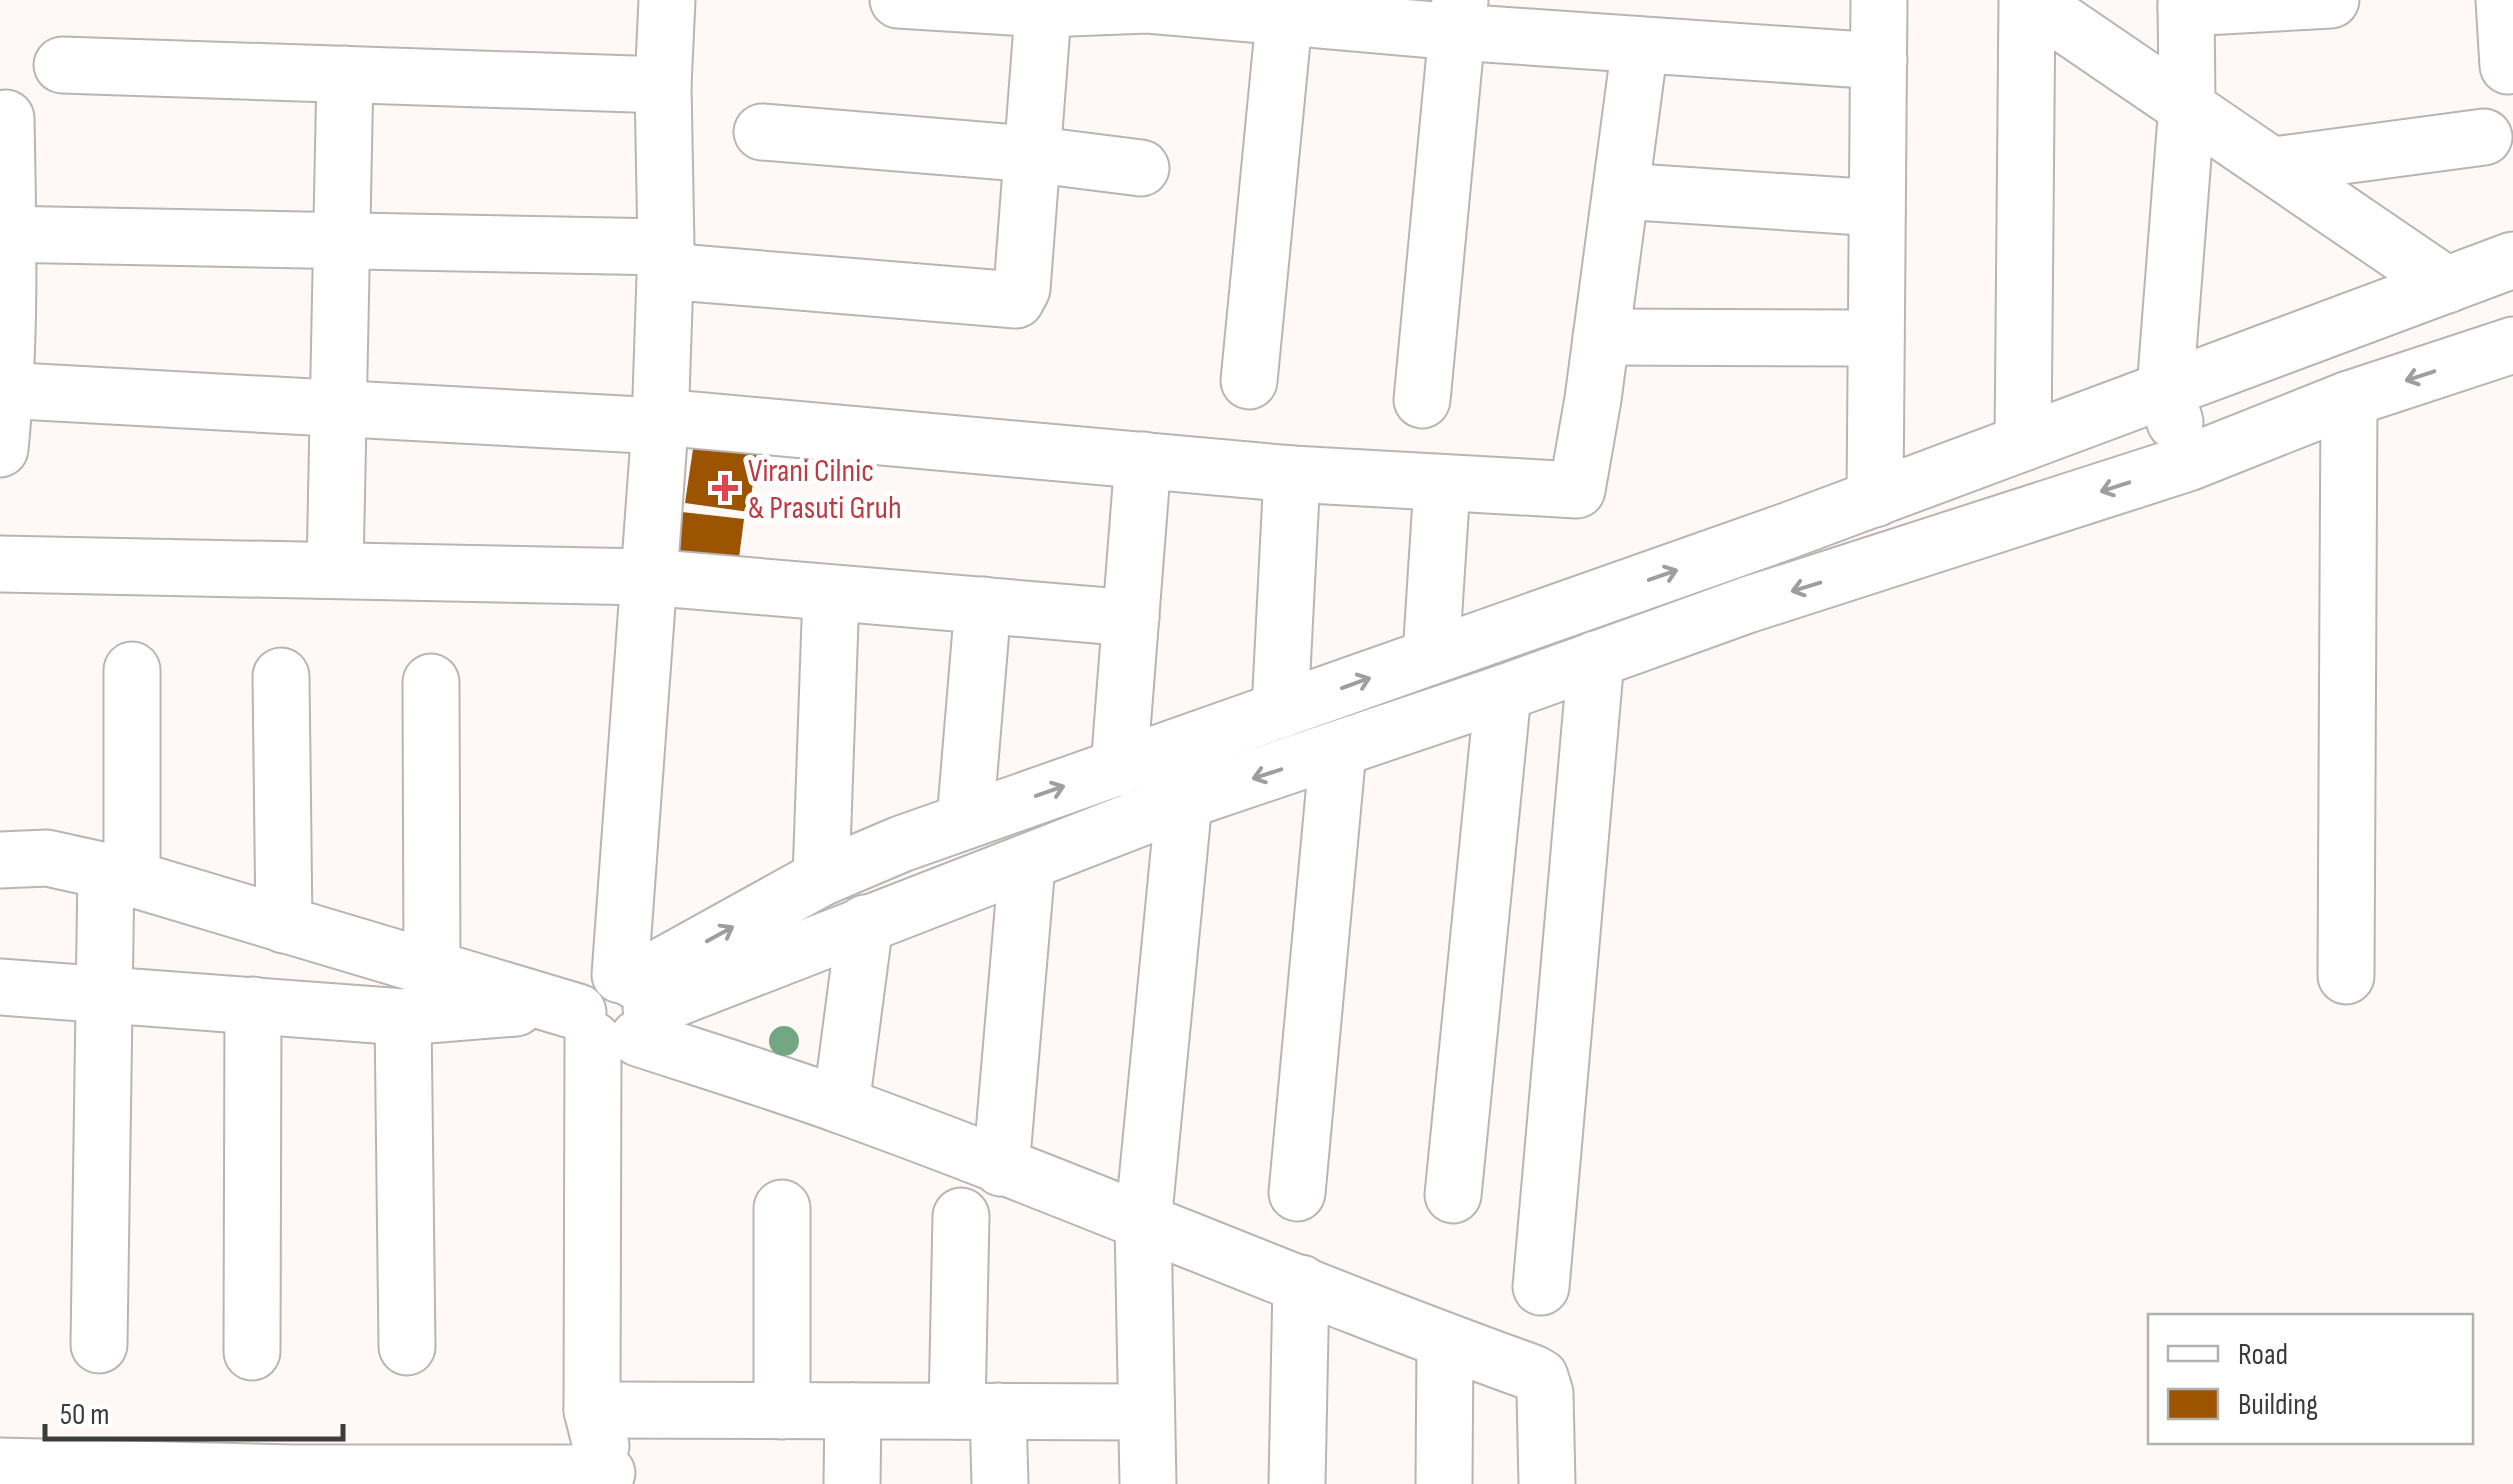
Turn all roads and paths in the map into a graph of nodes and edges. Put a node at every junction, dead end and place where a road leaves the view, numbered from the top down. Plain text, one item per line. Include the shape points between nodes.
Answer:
1 (667, 0) edge
2 (898, 0) edge
3 (1879, 0) edge
4 (2028, 0) edge
5 (2331, 0) edge
6 (2504, 0) edge
7 (2186, 4) edge
8 (1044, 5) edge
9 (1285, 7) edge
10 (1459, 16) edge
11 (1640, 45) junction
12 (1879, 60) junction
13 (62, 65) dead end
14 (2508, 66) dead end
15 (344, 74) junction
16 (663, 85) junction
17 (2186, 105) junction
18 (6, 118) dead end
19 (762, 132) dead end
20 (2484, 137) dead end
21 (1030, 154) junction
22 (2274, 165) junction
23 (1141, 168) dead end
24 (1620, 191) junction
25 (1877, 208) junction
26 (4, 234) edge
27 (342, 243) junction
28 (666, 259) junction
29 (2513, 260) edge
30 (2446, 285) junction
31 (1602, 337) junction
32 (1876, 338) junction
33 (2513, 345) edge
34 (1249, 381) dead end
35 (3, 390) edge
36 (2165, 390) junction
37 (2348, 399) junction
38 (1422, 400) dead end
39 (338, 410) junction
40 (660, 422) junction
41 (2023, 443) junction
42 (0, 449) edge
43 (1143, 460) junction
44 (2188, 463) junction
45 (1292, 474) junction
46 (1442, 484) junction
47 (1874, 499) junction
48 (1726, 553) junction
49 (0, 564) edge
50 (336, 570) junction
51 (648, 577) junction
52 (831, 593) junction
53 (1747, 605) junction
54 (983, 606) junction
55 (1131, 618) junction
56 (1431, 656) junction
57 (1596, 659) junction
58 (132, 670) dead end
59 (281, 676) dead end
60 (431, 682) dead end
61 (1503, 693) junction
62 (1280, 710) junction
63 (1338, 750) junction
64 (1119, 768) junction
65 (1184, 802) junction
66 (965, 821) junction
67 (0, 860) edge
68 (1027, 865) junction
69 (119, 875) junction
70 (821, 878) junction
71 (865, 923) junction
72 (284, 925) junction
73 (432, 970) junction
74 (2346, 976) dead end
75 (0, 987) edge
76 (105, 993) junction
77 (254, 1005) junction
78 (609, 1008) junction
79 (402, 1016) junction
80 (840, 1106) junction
81 (1001, 1168) junction
82 (1297, 1193) dead end
83 (1454, 1196) dead end
84 (782, 1208) dead end
85 (961, 1216) dead end
86 (1143, 1223) junction
87 (1301, 1283) junction
88 (1541, 1288) dead end
89 (1445, 1342) junction
90 (100, 1345) dead end
91 (407, 1347) dead end
92 (252, 1352) dead end
93 (592, 1410) junction
94 (782, 1411) junction
95 (852, 1411) junction
96 (978, 1411) junction
97 (1146, 1412) junction
98 (0, 1466) edge
99 (293, 1478) edge
100 (609, 1478) edge
101 (852, 1484) edge
102 (1000, 1484) edge
103 (1148, 1484) edge
104 (1297, 1484) edge
105 (1444, 1484) edge
106 (1547, 1484) edge

1 - 16 street
2 - 8 street
3 - 12 street
4 - 17 street
4 - 41 street
5 - 7 street
6 - 14 street
7 - 17 street
8 - 9 street
8 - 21 street
9 - 10 street
9 - 34 street
10 - 11 street
10 - 38 street
11 - 12 street
11 - 24 street
12 - 25 street
13 - 15 street
15 - 16 street
15 - 27 street
16 - 28 street
17 - 22 street
17 - 36 street
18 - 26 street
19 - 21 street
20 - 22 street
21 - 23 street
21 - 28 street via 1016,300
22 - 30 street
24 - 25 street
24 - 31 street
25 - 32 street
26 - 27 street
26 - 35 street
27 - 28 street
27 - 39 street
28 - 40 street
29 - 30 street
30 - 36 street
31 - 32 street
31 - 46 street via 1577,490
32 - 47 street
33 -> 37 street
35 - 39 street
35 - 42 street
36 - 41 street
36 - 44 street
37 - 44 street
37 - 74 street
39 - 40 street
39 - 50 street
40 - 43 street
40 - 51 street
41 - 47 street
43 - 45 street
43 - 55 street
44 -> 53 street
45 - 46 street
45 - 62 street
46 - 56 street
47 - 48 street
48 - 53 street
56 -> 48 street
49 - 50 street
50 - 51 street
51 - 52 street
51 - 78 street
52 - 54 street
52 - 70 street
53 - 57 street
54 - 55 street
54 - 66 street
55 - 64 street
62 -> 56 street
57 - 61 street
57 - 88 street
58 - 69 street
59 - 72 street
60 - 73 street
61 - 63 street
61 - 83 street
62 - 64 street
63 -> 65 street
63 - 82 street
66 -> 64 street
65 - 68 street
65 - 86 street
66 - 70 street
67 - 69 street via 48,858
68 - 71 street
68 - 81 street
69 - 72 street
69 - 76 street
78 -> 70 street
71 - 78 street
71 - 80 street
72 - 73 street
73 - 78 street
75 - 76 street
76 - 77 street
76 - 90 street
77 - 79 street
77 - 92 street
78 - 79 street
78 - 80 street
78 - 93 street
79 - 91 street
80 - 81 street
81 - 86 street
84 - 94 street
85 - 96 street
86 - 87 street
86 - 97 street
87 - 89 street
87 - 104 street
89 - 105 street
89 - 106 street via 1540,1377
93 - 94 street
93 - 100 street
94 - 95 street
95 - 96 street
95 - 101 street
96 - 97 street
96 - 102 street
97 - 103 street
98 - 99 street
99 - 100 street

